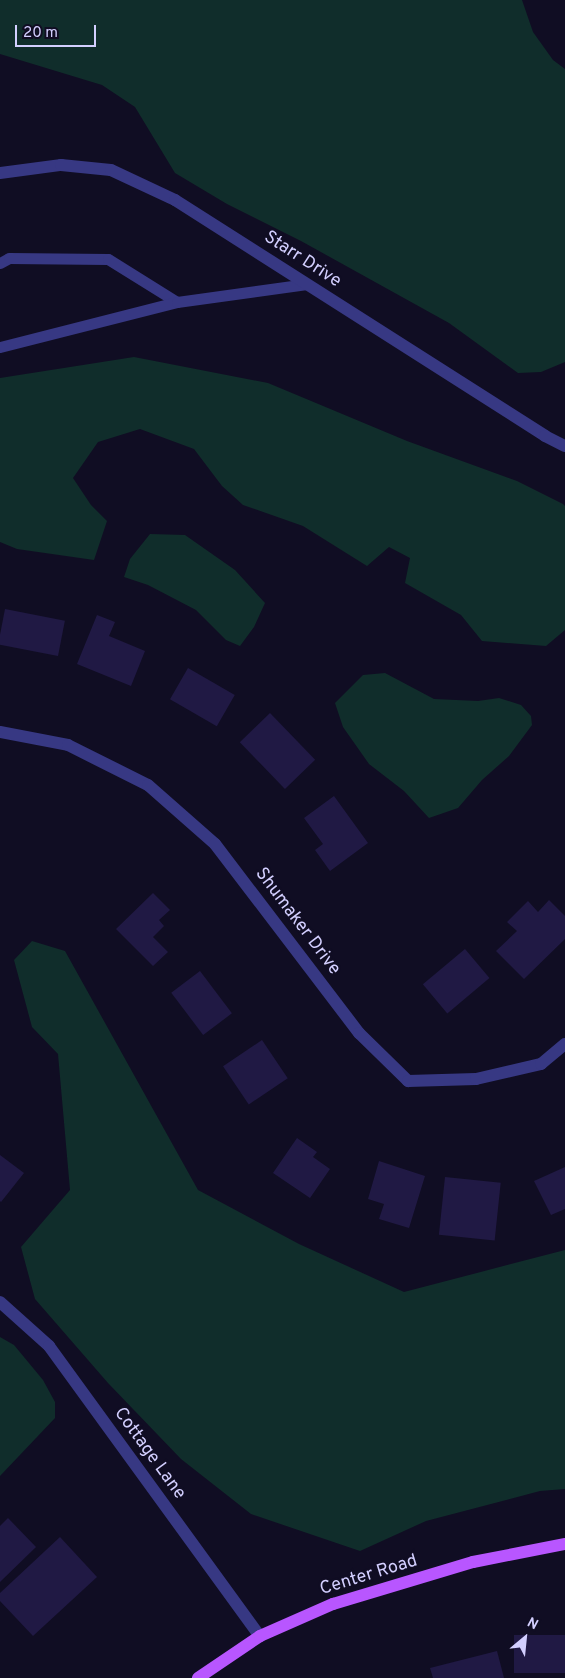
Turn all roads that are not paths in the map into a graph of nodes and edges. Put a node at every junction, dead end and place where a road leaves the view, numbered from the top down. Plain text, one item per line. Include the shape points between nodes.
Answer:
1 (0, 173) edge
2 (0, 263) edge
3 (307, 284) junction
4 (177, 302) junction
5 (0, 347) edge
6 (565, 446) edge
7 (0, 732) edge
8 (565, 1044) edge
9 (0, 1302) edge
10 (565, 1544) edge
11 (260, 1636) junction
12 (198, 1678) edge

1 - 3 street, Starr Drive via 61,164 111,170 175,200
2 - 4 lane via 9,258 108,259
3 - 4 lane
3 - 6 street, Starr Drive
4 - 5 lane
7 - 8 street, Shumaker Drive via 68,744 148,784 214,844 359,1033 408,1081 476,1078 541,1064
9 - 11 street, Cottage Lane via 49,1346
10 - 11 main road, Center Road via 473,1562 333,1604
11 - 12 main road, Center Road

